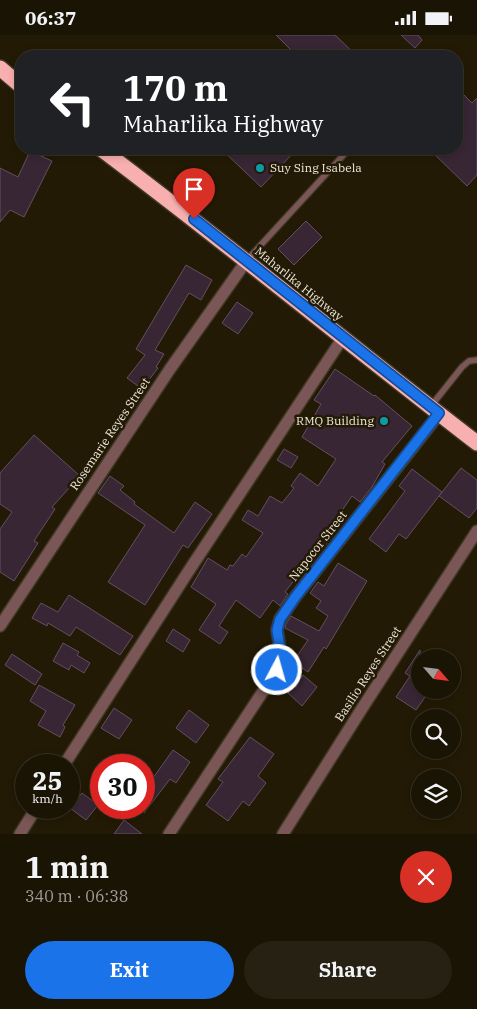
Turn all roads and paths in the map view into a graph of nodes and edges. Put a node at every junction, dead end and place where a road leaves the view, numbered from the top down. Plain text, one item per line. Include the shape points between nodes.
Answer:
1 (0, 68) edge
2 (15, 81) edge
3 (110, 155) edge
4 (344, 155) edge
5 (247, 260) junction
6 (342, 339) junction
7 (477, 360) edge
8 (434, 410) junction
9 (477, 443) edge
10 (477, 531) edge
11 (0, 627) edge
12 (71, 754) edge
13 (29, 819) edge
14 (20, 834) edge
15 (170, 834) edge
16 (283, 834) edge

1 - 2 highway
3 - 5 highway, Maharlika Highway
4 - 5 lane
5 - 6 highway, Maharlika Highway
5 - 11 street, Rosemarie Reyes Street via 164,377
6 - 8 highway, Maharlika Highway
6 - 12 street
7 - 8 lane via 462,367
8 - 9 highway, Maharlika Highway
8 - 15 street, Napocor Street via 280,619 277,630 281,655 277,670
10 - 16 street, Basilio Reyes Street
13 - 14 street

